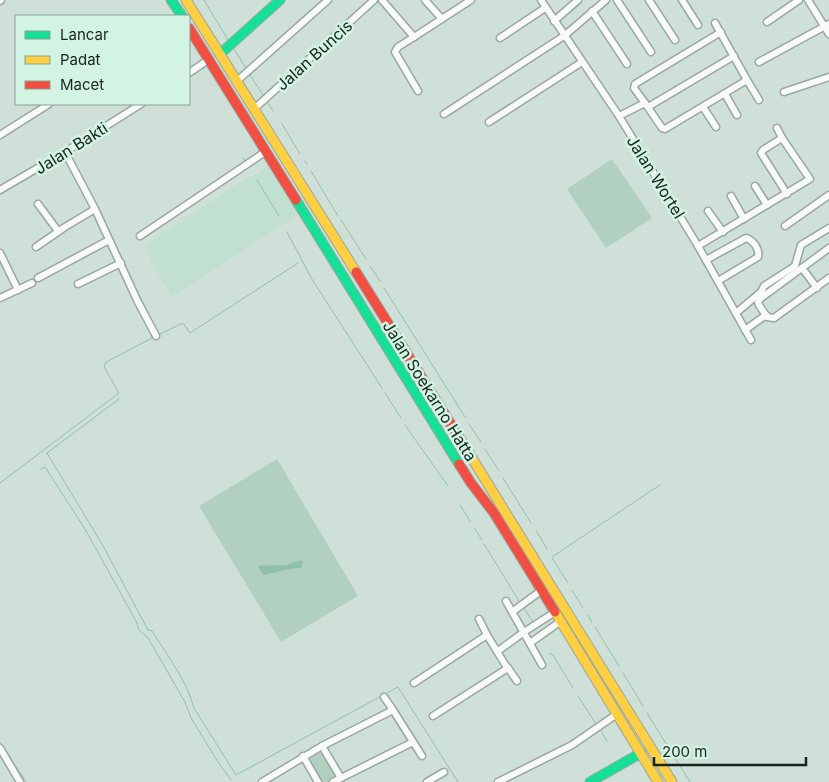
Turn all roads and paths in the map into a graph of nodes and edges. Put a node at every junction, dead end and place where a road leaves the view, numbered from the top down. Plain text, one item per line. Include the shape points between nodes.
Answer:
1 (172, 0) edge
2 (186, 0) edge
3 (280, 0) edge
4 (328, 0) edge
5 (374, 0) edge
6 (382, 0) edge
7 (425, 0) edge
8 (540, 0) edge
9 (578, 0) edge
10 (606, 0) edge
11 (617, 0) edge
12 (649, 0) edge
13 (682, 0) edge
14 (799, 0) edge
15 (808, 0) edge
16 (468, 1) edge
17 (545, 8) junction
18 (592, 12) junction
19 (181, 15) edge
20 (442, 19) junction
21 (554, 21) junction
22 (767, 22) dead end
23 (715, 23) dead end
24 (698, 25) dead end
25 (827, 25) edge
26 (190, 30) edge
27 (721, 32) junction
28 (829, 34) edge
29 (564, 36) junction
30 (414, 37) junction
31 (500, 38) dead end
32 (675, 40) dead end
33 (651, 52) dead end
34 (220, 54) junction
35 (734, 56) junction
36 (208, 60) junction
37 (582, 62) junction
38 (759, 62) dead end
39 (627, 64) dead end
40 (190, 72) edge
41 (829, 77) edge
42 (747, 80) junction
43 (237, 81) junction
44 (418, 90) dead end
45 (784, 92) dead end
46 (724, 94) junction
47 (759, 100) dead end
48 (47, 105) edge
49 (139, 105) edge
50 (646, 105) junction
51 (703, 107) junction
52 (254, 109) junction
53 (444, 114) dead end
54 (737, 115) dead end
55 (619, 116) junction
56 (490, 122) dead end
57 (716, 128) dead end
58 (777, 128) dead end
59 (0, 134) edge
60 (782, 138) junction
61 (65, 152) junction
62 (265, 152) junction
63 (755, 186) dead end
64 (0, 190) edge
65 (787, 194) junction
66 (731, 196) dead end
67 (829, 196) edge
68 (38, 204) dead end
69 (767, 206) junction
70 (95, 210) junction
71 (708, 211) dead end
72 (744, 219) junction
73 (785, 226) dead end
74 (829, 228) edge
75 (58, 231) junction
76 (723, 232) junction
77 (140, 236) dead end
78 (109, 240) junction
79 (698, 246) junction
80 (36, 247) dead end
81 (829, 248) edge
82 (0, 253) edge
83 (706, 260) junction
84 (121, 263) junction
85 (802, 268) junction
86 (38, 278) dead end
87 (829, 278) edge
88 (718, 281) junction
89 (32, 284) dead end
90 (78, 284) dead end
91 (816, 288) junction
92 (18, 290) junction
93 (0, 298) edge
94 (372, 298) junction
95 (362, 304) junction
96 (736, 313) junction
97 (766, 315) junction
98 (745, 330) junction
99 (156, 336) dead end
100 (751, 340) dead end
101 (542, 590) junction
102 (506, 601) dead end
103 (512, 612) junction
104 (555, 612) junction
105 (479, 619) dead end
106 (561, 621) junction
107 (524, 632) junction
108 (487, 635) junction
109 (530, 643) junction
110 (498, 652) junction
111 (542, 665) dead end
112 (508, 668) junction
113 (517, 681) dead end
114 (414, 683) dead end
115 (384, 697) dead end
116 (393, 710) junction
117 (617, 714) junction
118 (433, 716) dead end
119 (413, 742) junction
120 (322, 746) junction
121 (0, 748) edge
122 (641, 753) junction
123 (303, 756) junction
124 (422, 756) dead end
125 (444, 772) dead end
126 (341, 778) junction
127 (431, 781) edge
128 (20, 782) edge
129 (262, 782) edge
130 (318, 782) edge
131 (333, 782) edge
132 (498, 782) edge
133 (590, 782) edge
134 (658, 782) edge
135 (672, 782) edge

1 - 19 main road
2 - 34 main road, Jalan Soekarno Hatta
3 - 34 main road
4 - 43 street
5 - 52 street, Jalan Buncis
6 - 30 street
7 - 20 street
8 - 17 street, Jalan Wortel
9 - 21 street
10 - 18 street
11 - 33 street
12 - 32 street
13 - 24 street
14 - 22 street
15 - 25 street
16 - 20 street
17 - 21 street, Jalan Wortel
17 - 31 street
18 - 29 street
18 - 39 street
20 - 30 street
21 - 29 street, Jalan Wortel
23 - 27 street
25 - 28 street
25 - 38 street
26 - 36 main road, Jalan Soekarno Hatta
27 - 35 street
27 - 50 street via 635,84 634,88
29 - 37 street, Jalan Wortel
29 - 53 street
30 - 44 street via 395,52
34 - 43 main road, Jalan Soekarno Hatta
35 - 42 street
35 - 50 street
36 - 40 street
36 - 62 main road, Jalan Soekarno Hatta
37 - 55 street, Jalan Wortel
37 - 56 street
41 - 45 street
42 - 46 street
42 - 47 street
43 - 52 main road, Jalan Soekarno Hatta
46 - 51 street
46 - 54 street
48 - 59 street
49 - 61 street, Jalan Bakti
50 - 51 street via 664,129
50 - 55 street
51 - 57 street
52 - 94 main road, Jalan Soekarno Hatta
55 - 79 street, Jalan Wortel
58 - 60 street
60 - 65 street via 761,153
60 - 65 street via 810,179
61 - 64 street, Jalan Bakti
61 - 70 street
62 - 77 street
62 - 95 main road, Jalan Soekarno Hatta
63 - 69 street
65 - 69 street
66 - 72 street
67 - 73 street
68 - 75 street
69 - 72 street
70 - 75 street
70 - 78 street
71 - 76 street
72 - 76 street
74 - 96 street via 802,245 795,266 764,286
75 - 80 street
76 - 79 street
78 - 84 street
78 - 86 street
79 - 83 street, Jalan Wortel
81 - 85 street
82 - 92 street
83 - 88 street, Jalan Wortel
83 - 88 street via 746,238 757,248 758,257
84 - 90 street
84 - 99 street
85 - 91 street
85 - 97 street via 758,302
87 - 91 street
88 - 96 street, Jalan Wortel
89 - 92 street
91 - 97 street via 774,318
92 - 93 street
94 - 95 main road
94 - 135 main road, Jalan Soekarno Hatta
95 - 101 main road, Jalan Soekarno Hatta via 471,483 494,513
96 - 98 street, Jalan Wortel
97 - 98 street
98 - 100 street, Jalan Wortel
101 - 103 street
101 - 104 main road, Jalan Soekarno Hatta
102 - 103 street
103 - 107 street
104 - 106 main road, Jalan Soekarno Hatta
104 - 107 street
105 - 108 street
106 - 109 street
106 - 117 main road, Jalan Soekarno Hatta
107 - 109 street
107 - 110 street
108 - 110 street
108 - 114 street
109 - 111 street
110 - 112 street
112 - 113 street
112 - 118 street
115 - 116 street
116 - 119 street
116 - 120 street
117 - 122 main road, Jalan Soekarno Hatta
117 - 132 street via 572,745
119 - 124 street
119 - 126 street
120 - 123 street
120 - 126 street
121 - 128 street
122 - 133 main road
122 - 134 main road, Jalan Soekarno Hatta
123 - 129 street
123 - 130 street
125 - 127 street
126 - 131 street

